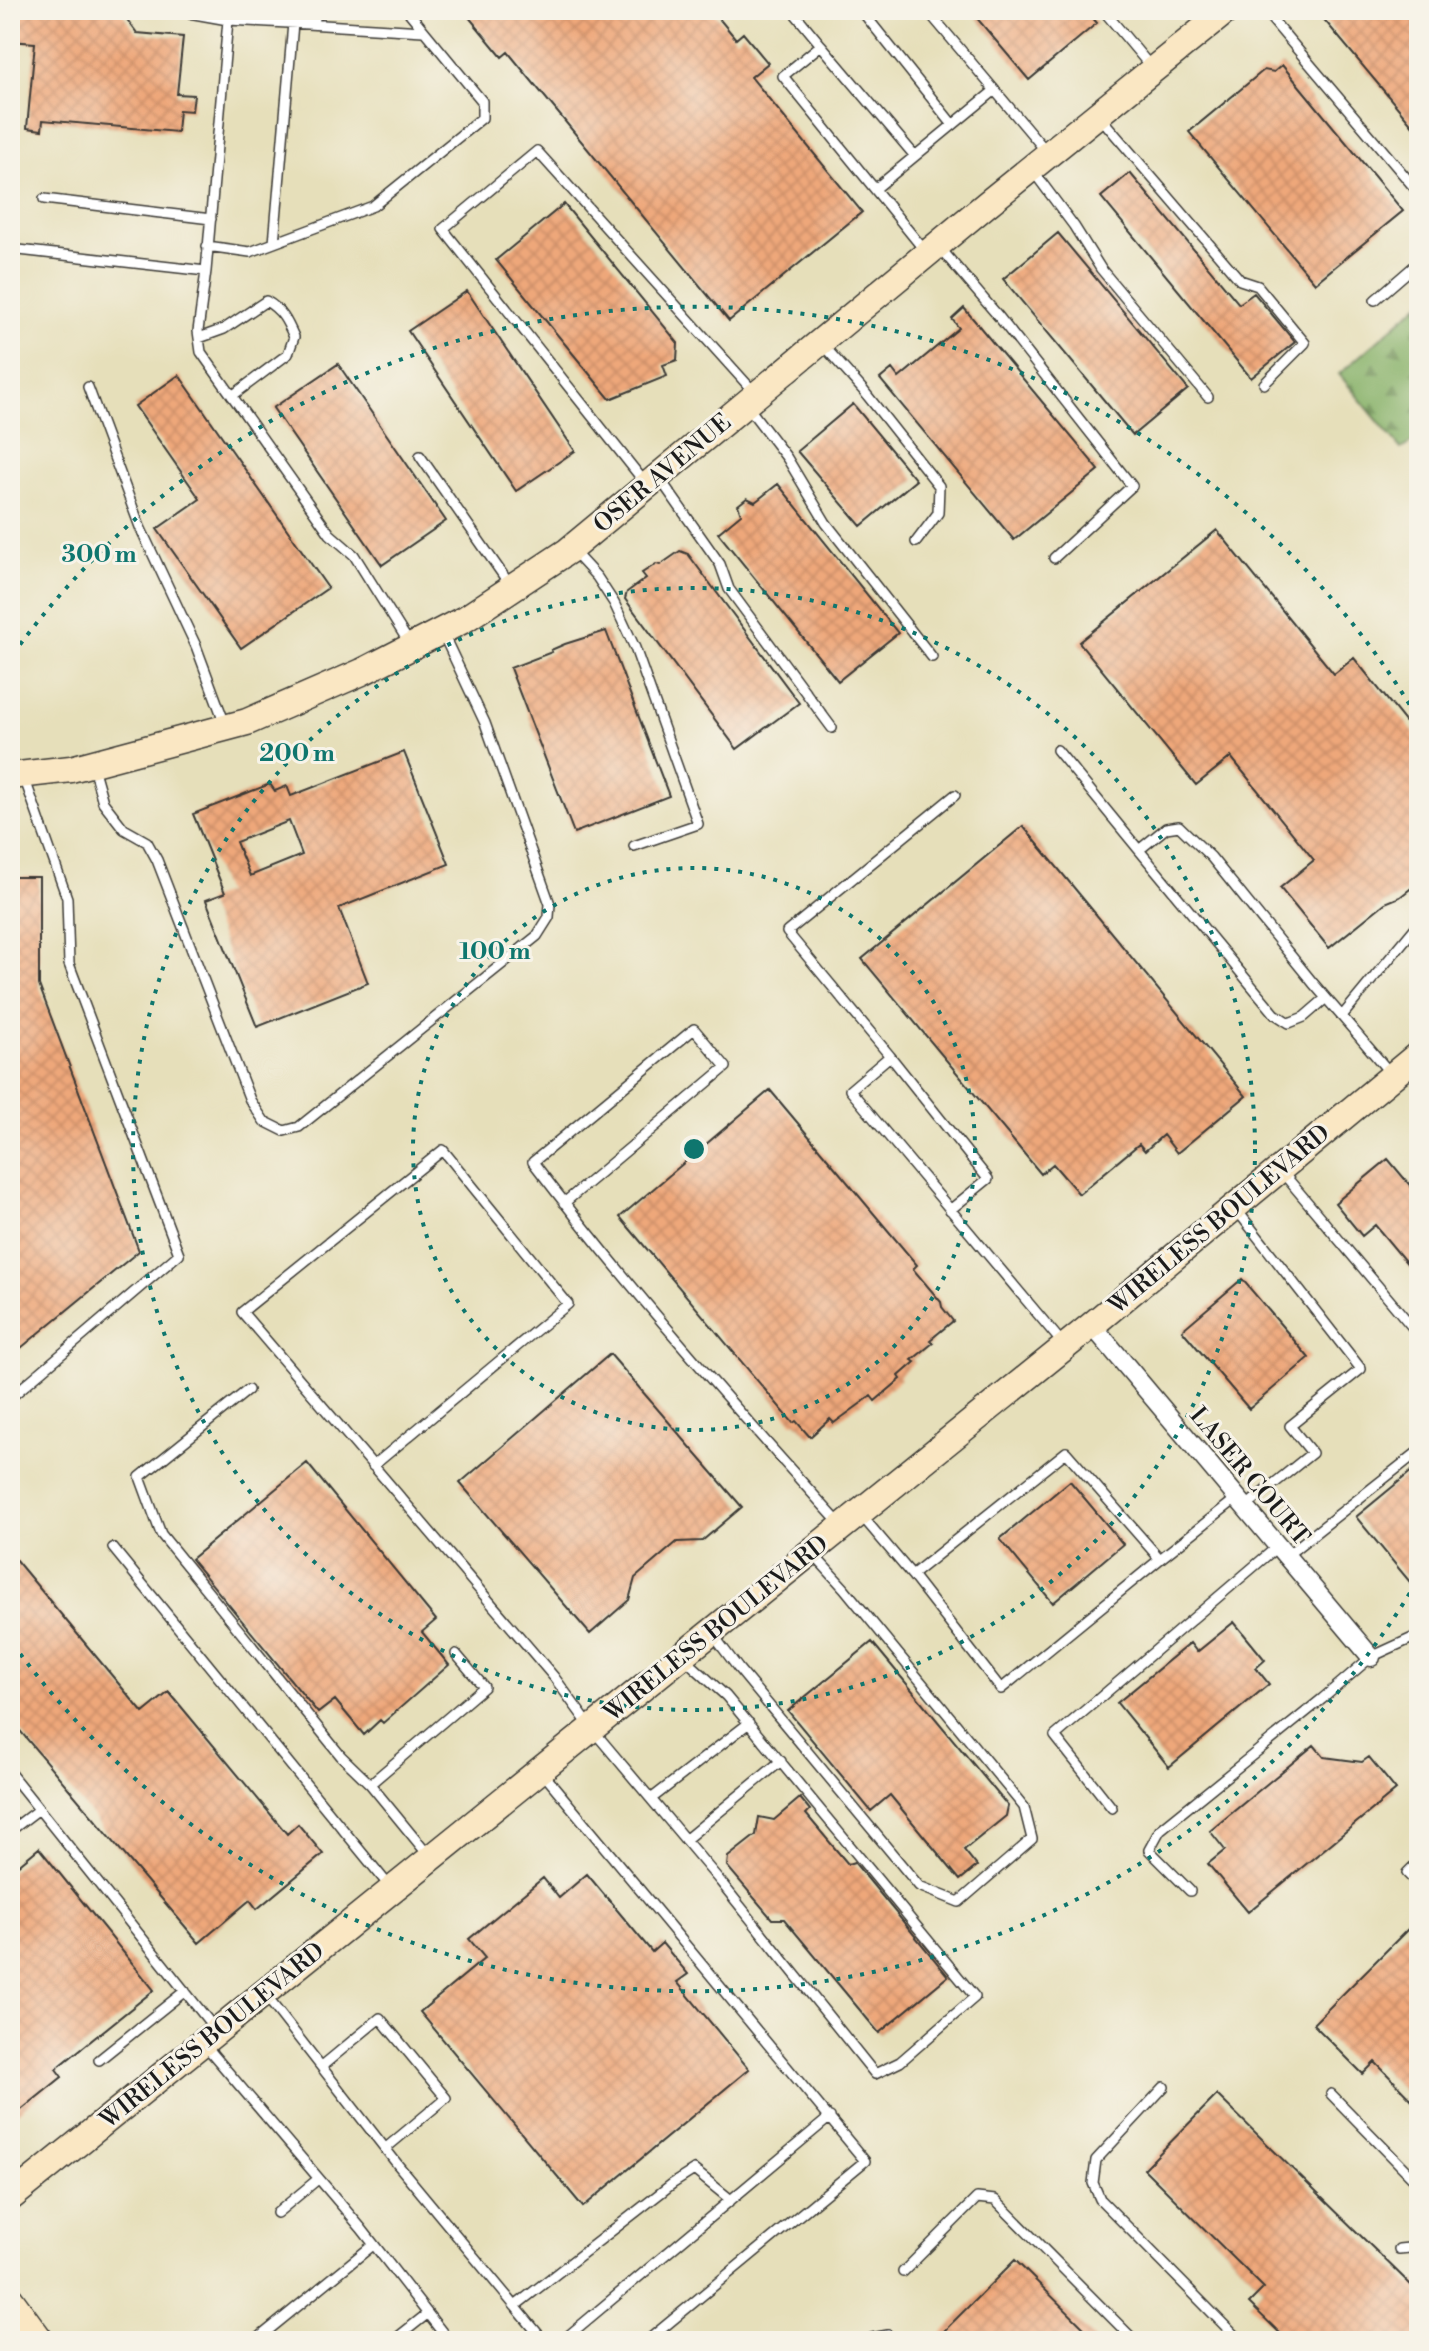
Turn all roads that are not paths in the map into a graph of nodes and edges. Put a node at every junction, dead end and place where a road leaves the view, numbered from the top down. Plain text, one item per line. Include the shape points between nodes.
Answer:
1 (172, 10) edge
2 (323, 10) edge
3 (407, 10) edge
4 (792, 10) edge
5 (861, 10) edge
6 (927, 10) edge
7 (1103, 10) edge
8 (1227, 10) edge
9 (1264, 10) edge
10 (229, 15) edge
11 (293, 23) junction
12 (307, 24) junction
13 (423, 31) junction
14 (821, 45) junction
15 (1153, 70) junction
16 (994, 91) junction
17 (1098, 115) junction
18 (953, 125) junction
19 (915, 156) junction
20 (1040, 161) junction
21 (875, 189) junction
22 (1419, 193) edge
23 (44, 199) dead end
24 (211, 219) junction
25 (274, 243) junction
26 (207, 246) junction
27 (10, 249) edge
28 (932, 249) junction
29 (1419, 262) edge
30 (206, 271) junction
31 (1375, 300) dead end
32 (199, 338) junction
33 (820, 342) junction
34 (1264, 384) dead end
35 (88, 387) dead end
36 (232, 396) junction
37 (1208, 397) dead end
38 (751, 399) junction
39 (420, 456) dead end
40 (653, 481) junction
41 (916, 542) dead end
42 (571, 549) junction
43 (1054, 558) dead end
44 (512, 588) junction
45 (442, 631) junction
46 (412, 647) junction
47 (932, 657) dead end
48 (226, 728) junction
49 (832, 728) dead end
50 (1057, 750) dead end
51 (92, 763) junction
52 (17, 775) edge
53 (955, 795) dead end
54 (634, 846) dead end
55 (1139, 850) junction
56 (1419, 923) edge
57 (1326, 998) junction
58 (1342, 1016) junction
59 (1419, 1054) edge
60 (890, 1056) junction
61 (1393, 1075) junction
62 (1280, 1169) junction
63 (564, 1203) junction
64 (1234, 1207) junction
65 (950, 1210) junction
66 (1092, 1325) junction
67 (1419, 1335) edge
68 (1065, 1347) junction
69 (248, 1390) dead end
70 (10, 1398) edge
71 (1419, 1451) edge
72 (373, 1466) junction
73 (1241, 1503) junction
74 (850, 1520) junction
75 (113, 1548) dead end
76 (1282, 1551) junction
77 (811, 1552) junction
78 (1160, 1559) junction
79 (912, 1575) junction
80 (711, 1632) junction
81 (1419, 1635) edge
82 (456, 1654) dead end
83 (682, 1656) junction
84 (1371, 1657) junction
85 (749, 1723) junction
86 (592, 1729) junction
87 (781, 1761) junction
88 (541, 1770) junction
89 (10, 1773) edge
90 (370, 1784) junction
91 (651, 1799) junction
92 (1112, 1808) dead end
93 (39, 1809) junction
94 (10, 1831) edge
95 (685, 1840) junction
96 (431, 1858) junction
97 (1419, 1861) edge
98 (1419, 1885) edge
99 (392, 1890) junction
100 (1190, 1891) dead end
101 (185, 1991) junction
102 (264, 1993) junction
103 (210, 2037) junction
104 (99, 2060) dead end
105 (322, 2066) junction
106 (1164, 2087) dead end
107 (1331, 2094) dead end
108 (830, 2117) junction
109 (386, 2148) junction
110 (318, 2179) junction
111 (1419, 2184) edge
112 (10, 2198) edge
113 (731, 2200) junction
114 (277, 2213) dead end
115 (373, 2245) junction
116 (1419, 2247) edge
117 (1399, 2249) dead end
118 (903, 2272) dead end
119 (10, 2299) edge
120 (515, 2306) junction
121 (427, 2314) junction
122 (448, 2340) edge
123 (41, 2341) edge
124 (255, 2341) edge
125 (393, 2341) edge
126 (544, 2341) edge
127 (562, 2341) edge
128 (647, 2341) edge
129 (869, 2341) edge
130 (894, 2341) edge
131 (1135, 2341) edge
132 (1240, 2341) edge

1 - 10 lane
2 - 12 lane
3 - 13 lane
4 - 14 lane
5 - 18 lane
6 - 16 lane
7 - 15 lane
8 - 15 street, OSER AVENUE
9 - 22 lane
10 - 11 lane
10 - 24 lane
11 - 12 lane
11 - 25 lane
12 - 13 lane
13 - 25 lane via 482,101 482,118 373,206
14 - 19 lane
14 - 21 lane via 783,76
15 - 17 street, OSER AVENUE
16 - 18 lane
16 - 20 lane
17 - 20 street, OSER AVENUE
17 - 34 lane via 1240,280 1258,286 1305,343
18 - 19 lane
19 - 21 lane
20 - 28 street, OSER AVENUE
20 - 37 lane via 1101,269
21 - 28 lane
23 - 24 lane
24 - 26 lane
25 - 26 lane via 250,252
26 - 30 lane
27 - 30 lane
28 - 33 street, OSER AVENUE
28 - 43 lane via 999,317 1132,486
29 - 31 lane
30 - 32 lane
32 - 36 lane via 201,352
32 - 36 lane via 224,329 266,301 286,319 294,337 288,354
33 - 38 street, OSER AVENUE
33 - 41 lane via 939,486 938,513
35 - 48 lane via 140,527 196,646
36 - 46 lane via 330,534 354,555
38 - 40 street, OSER AVENUE
38 - 40 lane via 537,151 443,229
38 - 47 lane via 826,523
39 - 44 lane
40 - 42 street, OSER AVENUE
40 - 49 lane via 714,555 729,589
42 - 44 street, OSER AVENUE
42 - 54 lane via 614,603 698,824
44 - 45 street, OSER AVENUE
45 - 46 street, OSER AVENUE
45 - 51 lane via 485,723 550,904 549,917 537,936 299,1127 284,1131 264,1121 250,1100 157,860 147,842 124,829 103,802
46 - 48 street, OSER AVENUE
48 - 51 street, OSER AVENUE
50 - 55 lane
51 - 52 street, OSER AVENUE
52 - 70 lane via 67,898 69,964 179,1254
53 - 60 lane via 787,932
55 - 57 lane via 1166,828 1179,826 1211,857
55 - 57 lane via 1275,1014 1289,1023
56 - 58 lane
57 - 58 lane
58 - 61 lane
59 - 61 street, WIRELESS BOULEVARD
60 - 65 lane via 988,1179
60 - 65 lane via 850,1090
61 - 62 street, WIRELESS BOULEVARD
62 - 64 street, WIRELESS BOULEVARD
62 - 67 lane
63 - 63 lane via 533,1162 694,1029 726,1067
63 - 74 lane via 727,1400
64 - 66 street, WIRELESS BOULEVARD
64 - 73 lane via 1361,1369 1290,1426 1312,1453
65 - 68 lane
66 - 68 street, WIRELESS BOULEVARD
66 - 73 street, LASER COURT
68 - 74 street, WIRELESS BOULEVARD
69 - 90 lane via 140,1477 161,1534 341,1756
71 - 76 lane
72 - 72 lane via 242,1312 443,1150 568,1304
72 - 86 lane via 554,1677
73 - 76 street, LASER COURT
73 - 78 lane
74 - 77 street, WIRELESS BOULEVARD
74 - 79 lane
75 - 99 lane
76 - 84 street, LASER COURT
76 - 92 lane via 1055,1736
77 - 80 street, WIRELESS BOULEVARD
77 - 80 lane via 1024,1807 1032,1839 959,1902 919,1886
78 - 79 lane via 1066,1452
78 - 79 lane via 1001,1689
80 - 83 street, WIRELESS BOULEVARD
81 - 84 lane
82 - 90 lane via 484,1687
83 - 85 lane
83 - 86 street, WIRELESS BOULEVARD
84 - 100 lane via 1160,1830 1149,1850
85 - 87 lane
85 - 91 lane
86 - 88 street, WIRELESS BOULEVARD
86 - 91 lane
87 - 95 lane
87 - 95 lane via 975,1997 900,2062 875,2074
88 - 96 street, WIRELESS BOULEVARD
88 - 108 lane
89 - 93 lane
90 - 96 lane
91 - 95 lane
93 - 94 lane
93 - 101 lane
96 - 99 street, WIRELESS BOULEVARD
97 - 98 lane via 1407,1873
99 - 102 street, WIRELESS BOULEVARD
101 - 103 lane
101 - 104 lane
102 - 103 street, WIRELESS BOULEVARD
102 - 105 lane
103 - 110 lane
103 - 112 street, WIRELESS BOULEVARD
105 - 109 lane
105 - 109 lane via 380,2018 446,2098
106 - 132 lane via 1096,2160 1093,2183 1100,2199
107 - 111 lane
108 - 113 lane
108 - 128 lane via 865,2161
109 - 120 lane
110 - 114 lane
110 - 115 lane
113 - 120 lane via 694,2170
113 - 127 lane
115 - 121 lane
115 - 124 lane
116 - 117 lane
118 - 131 lane via 977,2198 995,2200
119 - 123 street
120 - 126 lane
121 - 122 lane
121 - 125 lane
129 - 130 lane via 888,2335

